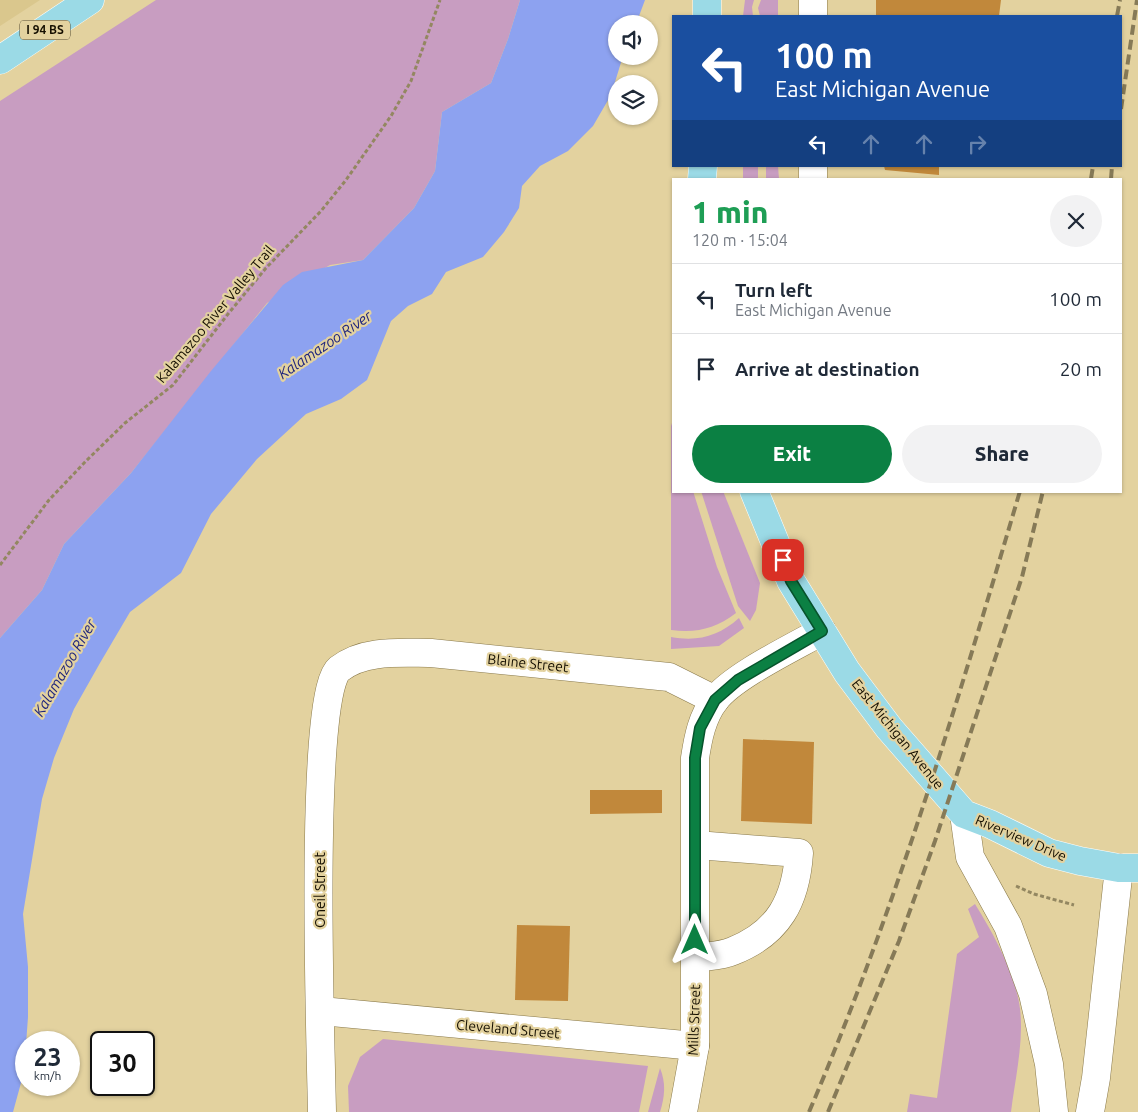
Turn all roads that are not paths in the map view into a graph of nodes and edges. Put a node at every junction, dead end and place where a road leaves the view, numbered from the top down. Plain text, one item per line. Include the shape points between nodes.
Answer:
1 (90, 0) edge
2 (707, 0) edge
3 (813, 0) edge
4 (707, 15) edge
5 (813, 15) edge
6 (0, 60) edge
7 (755, 493) edge
8 (822, 631) junction
9 (338, 670) joint
10 (715, 700) junction
11 (964, 814) junction
12 (696, 845) junction
13 (1129, 868) edge
14 (695, 958) junction
15 (321, 1011) junction
16 (695, 1046) junction
17 (322, 1112) edge
18 (683, 1112) edge
19 (1054, 1112) edge
20 (1090, 1112) edge

1 - 6 main road, I 94 BS
2 - 4 main road
3 - 5 street
7 - 8 main road, East Michigan Avenue via 791,581
8 - 10 street, Mills Street via 738,680
8 - 11 main road, East Michigan Avenue via 847,672 889,728
9 - 10 street, Blaine Street via 358,658 392,653 431,653 668,677
9 - 15 street, Oneil Street via 327,701 322,735
10 - 12 street, Mills Street via 700,728 695,758
11 - 13 main road, Riverview Drive via 1049,852 1080,861
11 - 19 street via 970,857 1008,926 1034,994 1049,1064
12 - 14 street, Mills Street
12 - 14 street via 800,853 798,873 787,908 771,929 733,951
13 - 20 street
14 - 16 street, Mills Street
15 - 16 street, Cleveland Street
15 - 17 street, Oneil Street
16 - 18 street, Mills Street

